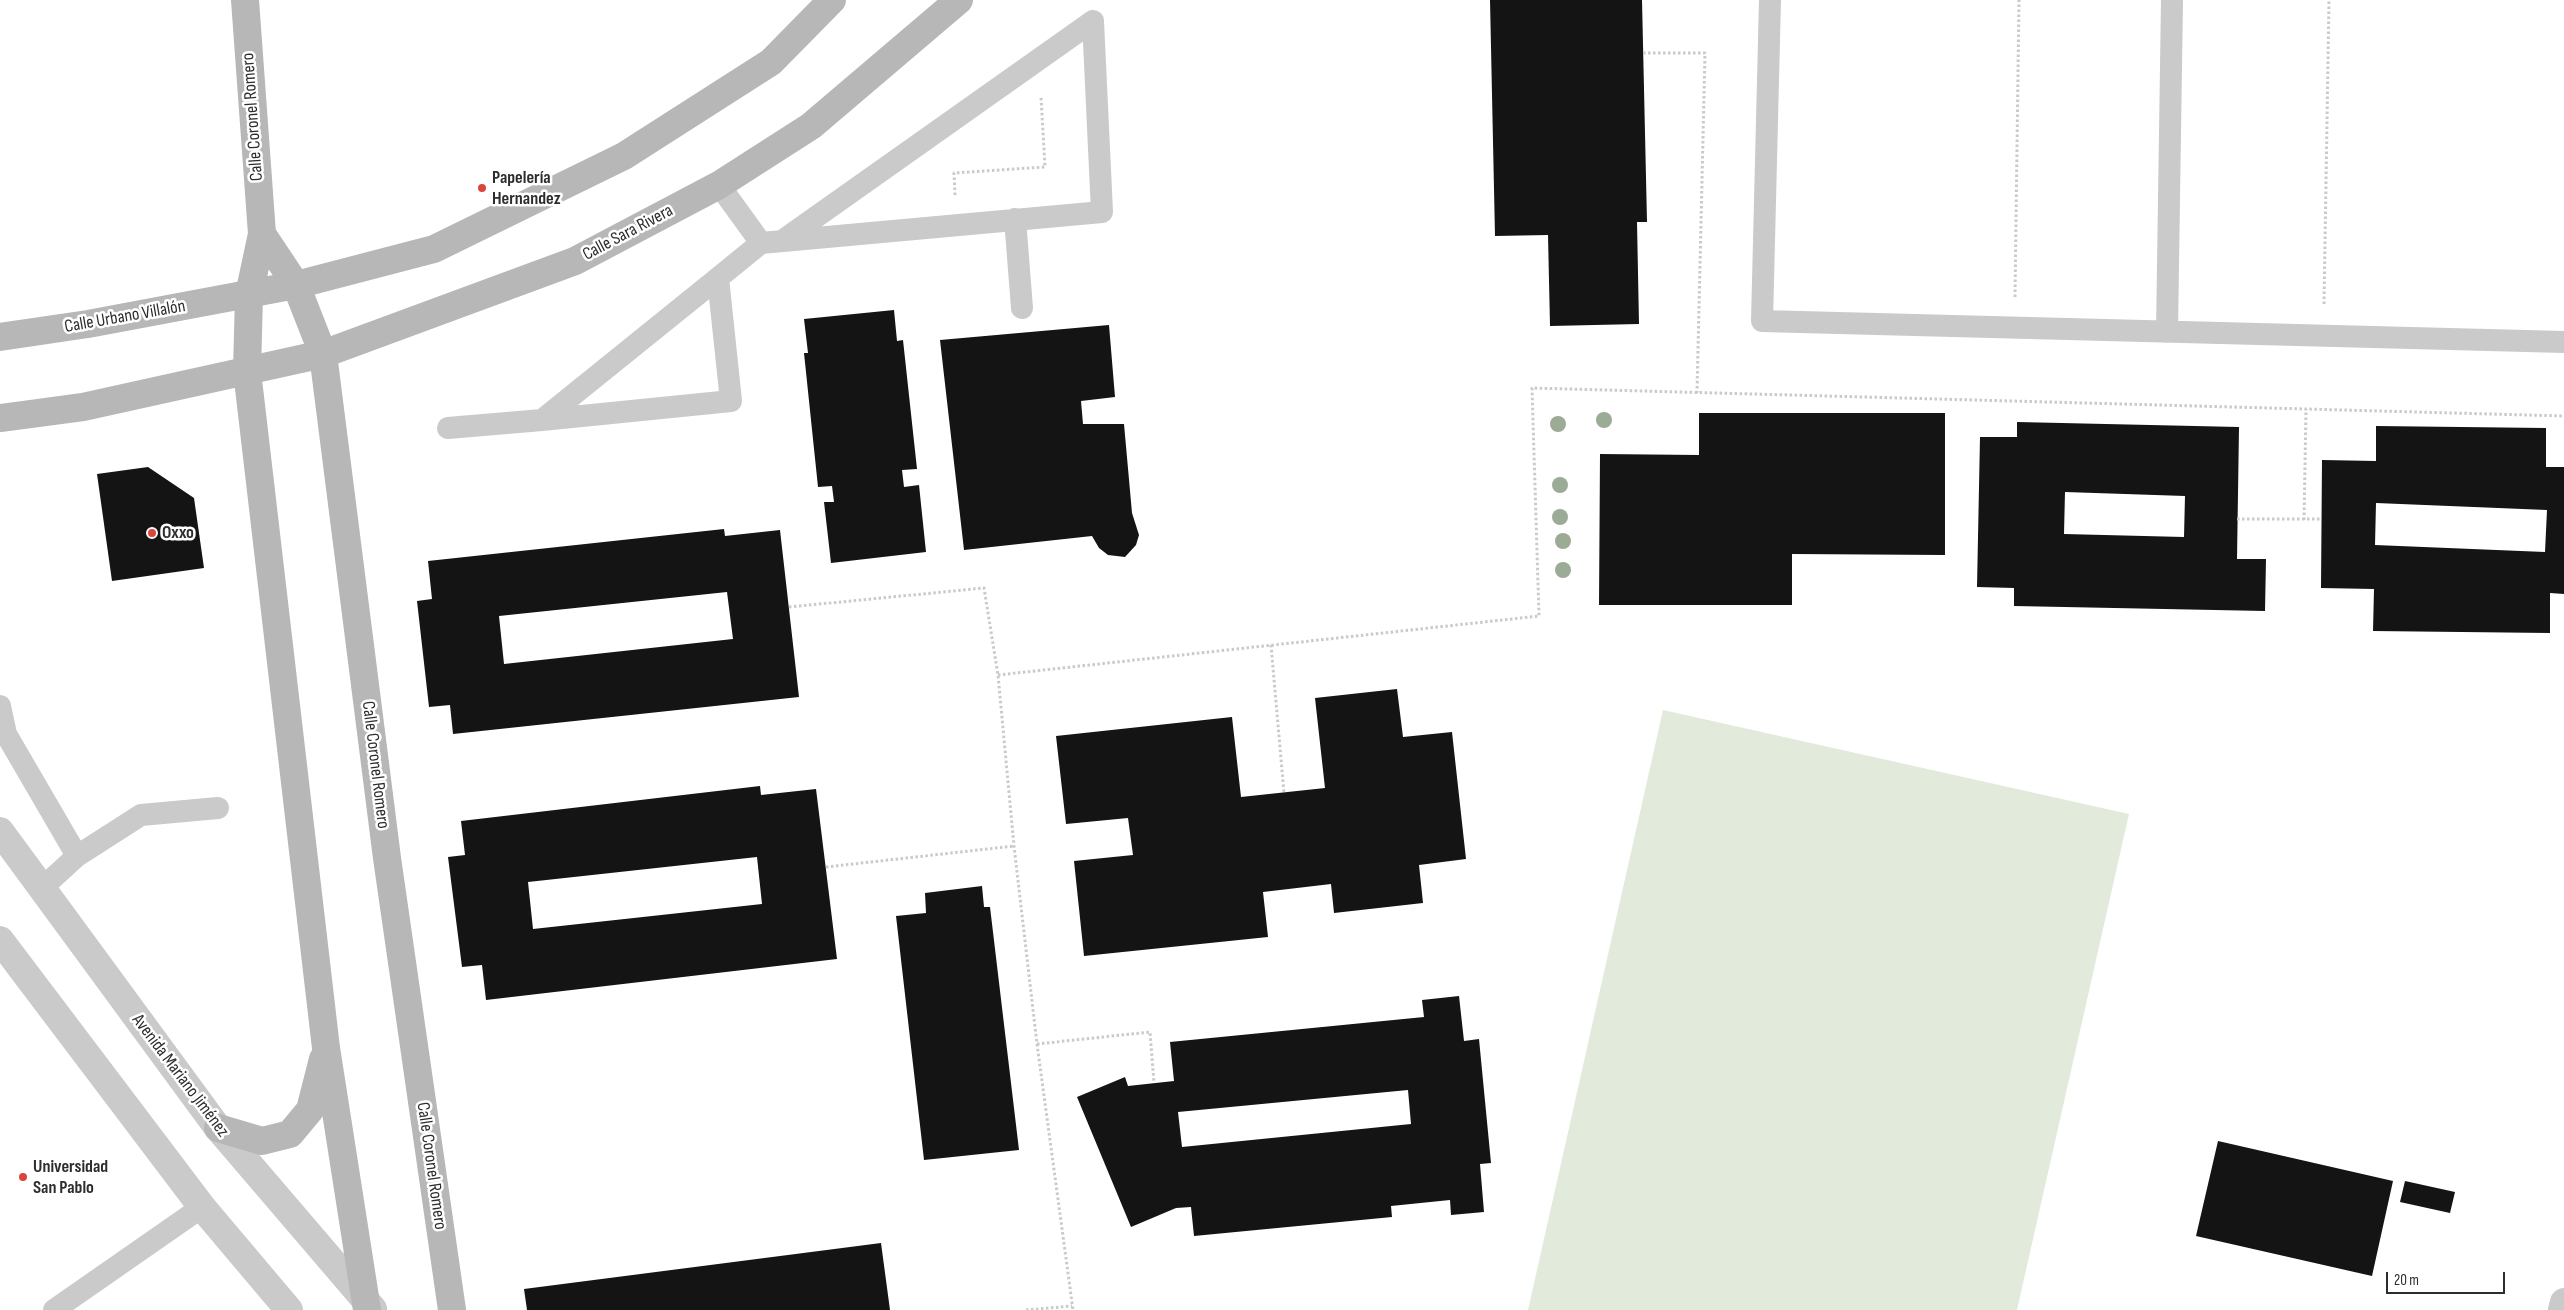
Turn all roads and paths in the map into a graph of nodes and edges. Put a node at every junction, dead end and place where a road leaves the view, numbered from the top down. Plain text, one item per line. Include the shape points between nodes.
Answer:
1 (245, 0) edge
2 (832, 0) edge
3 (958, 0) edge
4 (1770, 0) edge
5 (2019, 0) edge
6 (2172, 0) edge
7 (2329, 0) edge
8 (1643, 54) dead end
9 (1039, 59) junction
10 (719, 184) junction
11 (1015, 219) junction
12 (956, 225) junction
13 (262, 234) junction
14 (771, 242) junction
15 (718, 278) junction
16 (296, 285) junction
17 (249, 295) junction
18 (1022, 308) dead end
19 (2014, 328) junction
20 (2167, 332) junction
21 (2324, 336) junction
22 (0, 337) edge
23 (2564, 342) edge
24 (323, 354) junction
25 (247, 371) junction
26 (1698, 393) junction
27 (2306, 409) junction
28 (2564, 416) edge
29 (0, 418) edge
30 (542, 420) junction
31 (448, 428) dead end
32 (2237, 519) dead end
33 (2322, 519) dead end
34 (2304, 520) junction
35 (789, 607) dead end
36 (1271, 644) junction
37 (998, 675) junction
38 (0, 706) edge
39 (1284, 793) dead end
40 (218, 808) dead end
41 (0, 831) edge
42 (1014, 846) junction
43 (76, 856) junction
44 (826, 867) dead end
45 (42, 888) junction
46 (0, 940) edge
47 (1037, 1044) junction
48 (326, 1048) junction
49 (1154, 1083) dead end
50 (218, 1128) junction
51 (202, 1207) junction
52 (2564, 1302) edge
53 (369, 1307) edge
54 (1072, 1308) edge
55 (54, 1310) edge
56 (289, 1310) edge
57 (452, 1310) edge
58 (1026, 1310) edge
59 (2562, 1310) edge

1 - 13 main road, Calle Coronel Romero
2 - 16 main road via 771,62 624,156 434,249
3 - 10 main road, Calle Sara Rivera via 811,126
4 - 19 lane via 1762,322
5 - 19 path
6 - 20 lane
7 - 21 path
8 - 26 path via 1705,54
9 - 11 lane via 1093,21 1102,212
9 - 12 path via 1046,168 954,173
9 - 14 lane
10 - 14 lane
10 - 24 main road, Calle Sara Rivera via 575,260
11 - 12 lane
11 - 18 lane
12 - 14 lane
13 - 16 main road, Calle Coronel Romero
13 - 17 main road, Calle Coronel Romero
14 - 15 lane
15 - 30 lane
15 - 30 lane via 731,401
16 - 17 main road
16 - 24 main road, Calle Coronel Romero
17 - 22 main road, Calle Urbano Villalón
17 - 25 main road, Calle Coronel Romero
19 - 20 lane
20 - 21 lane
21 - 23 lane
24 - 25 main road, Calle Sara Rivera
24 - 57 main road, Calle Coronel Romero via 387,858
25 - 29 main road via 83,407
25 - 48 main road, Calle Coronel Romero
26 - 27 path
26 - 36 path via 1532,388 1539,616
27 - 28 path
27 - 34 path
30 - 31 lane
32 - 34 path
33 - 34 path
35 - 37 path via 984,588
36 - 37 path
36 - 39 path
37 - 42 path
38 - 43 lane via 6,734
40 - 43 lane via 141,815
41 - 45 street, Avenida Mariano Jiménez
42 - 44 path
42 - 47 path
43 - 45 lane
45 - 50 street, Avenida Mariano Jiménez
46 - 51 street
47 - 49 path via 1150,1032
47 - 54 path
48 - 50 main road via 310,1110 290,1134 262,1140
48 - 53 main road, Calle Coronel Romero
50 - 53 street, Avenida Mariano Jiménez
51 - 55 lane
51 - 56 street
52 - 59 street
54 - 58 path

